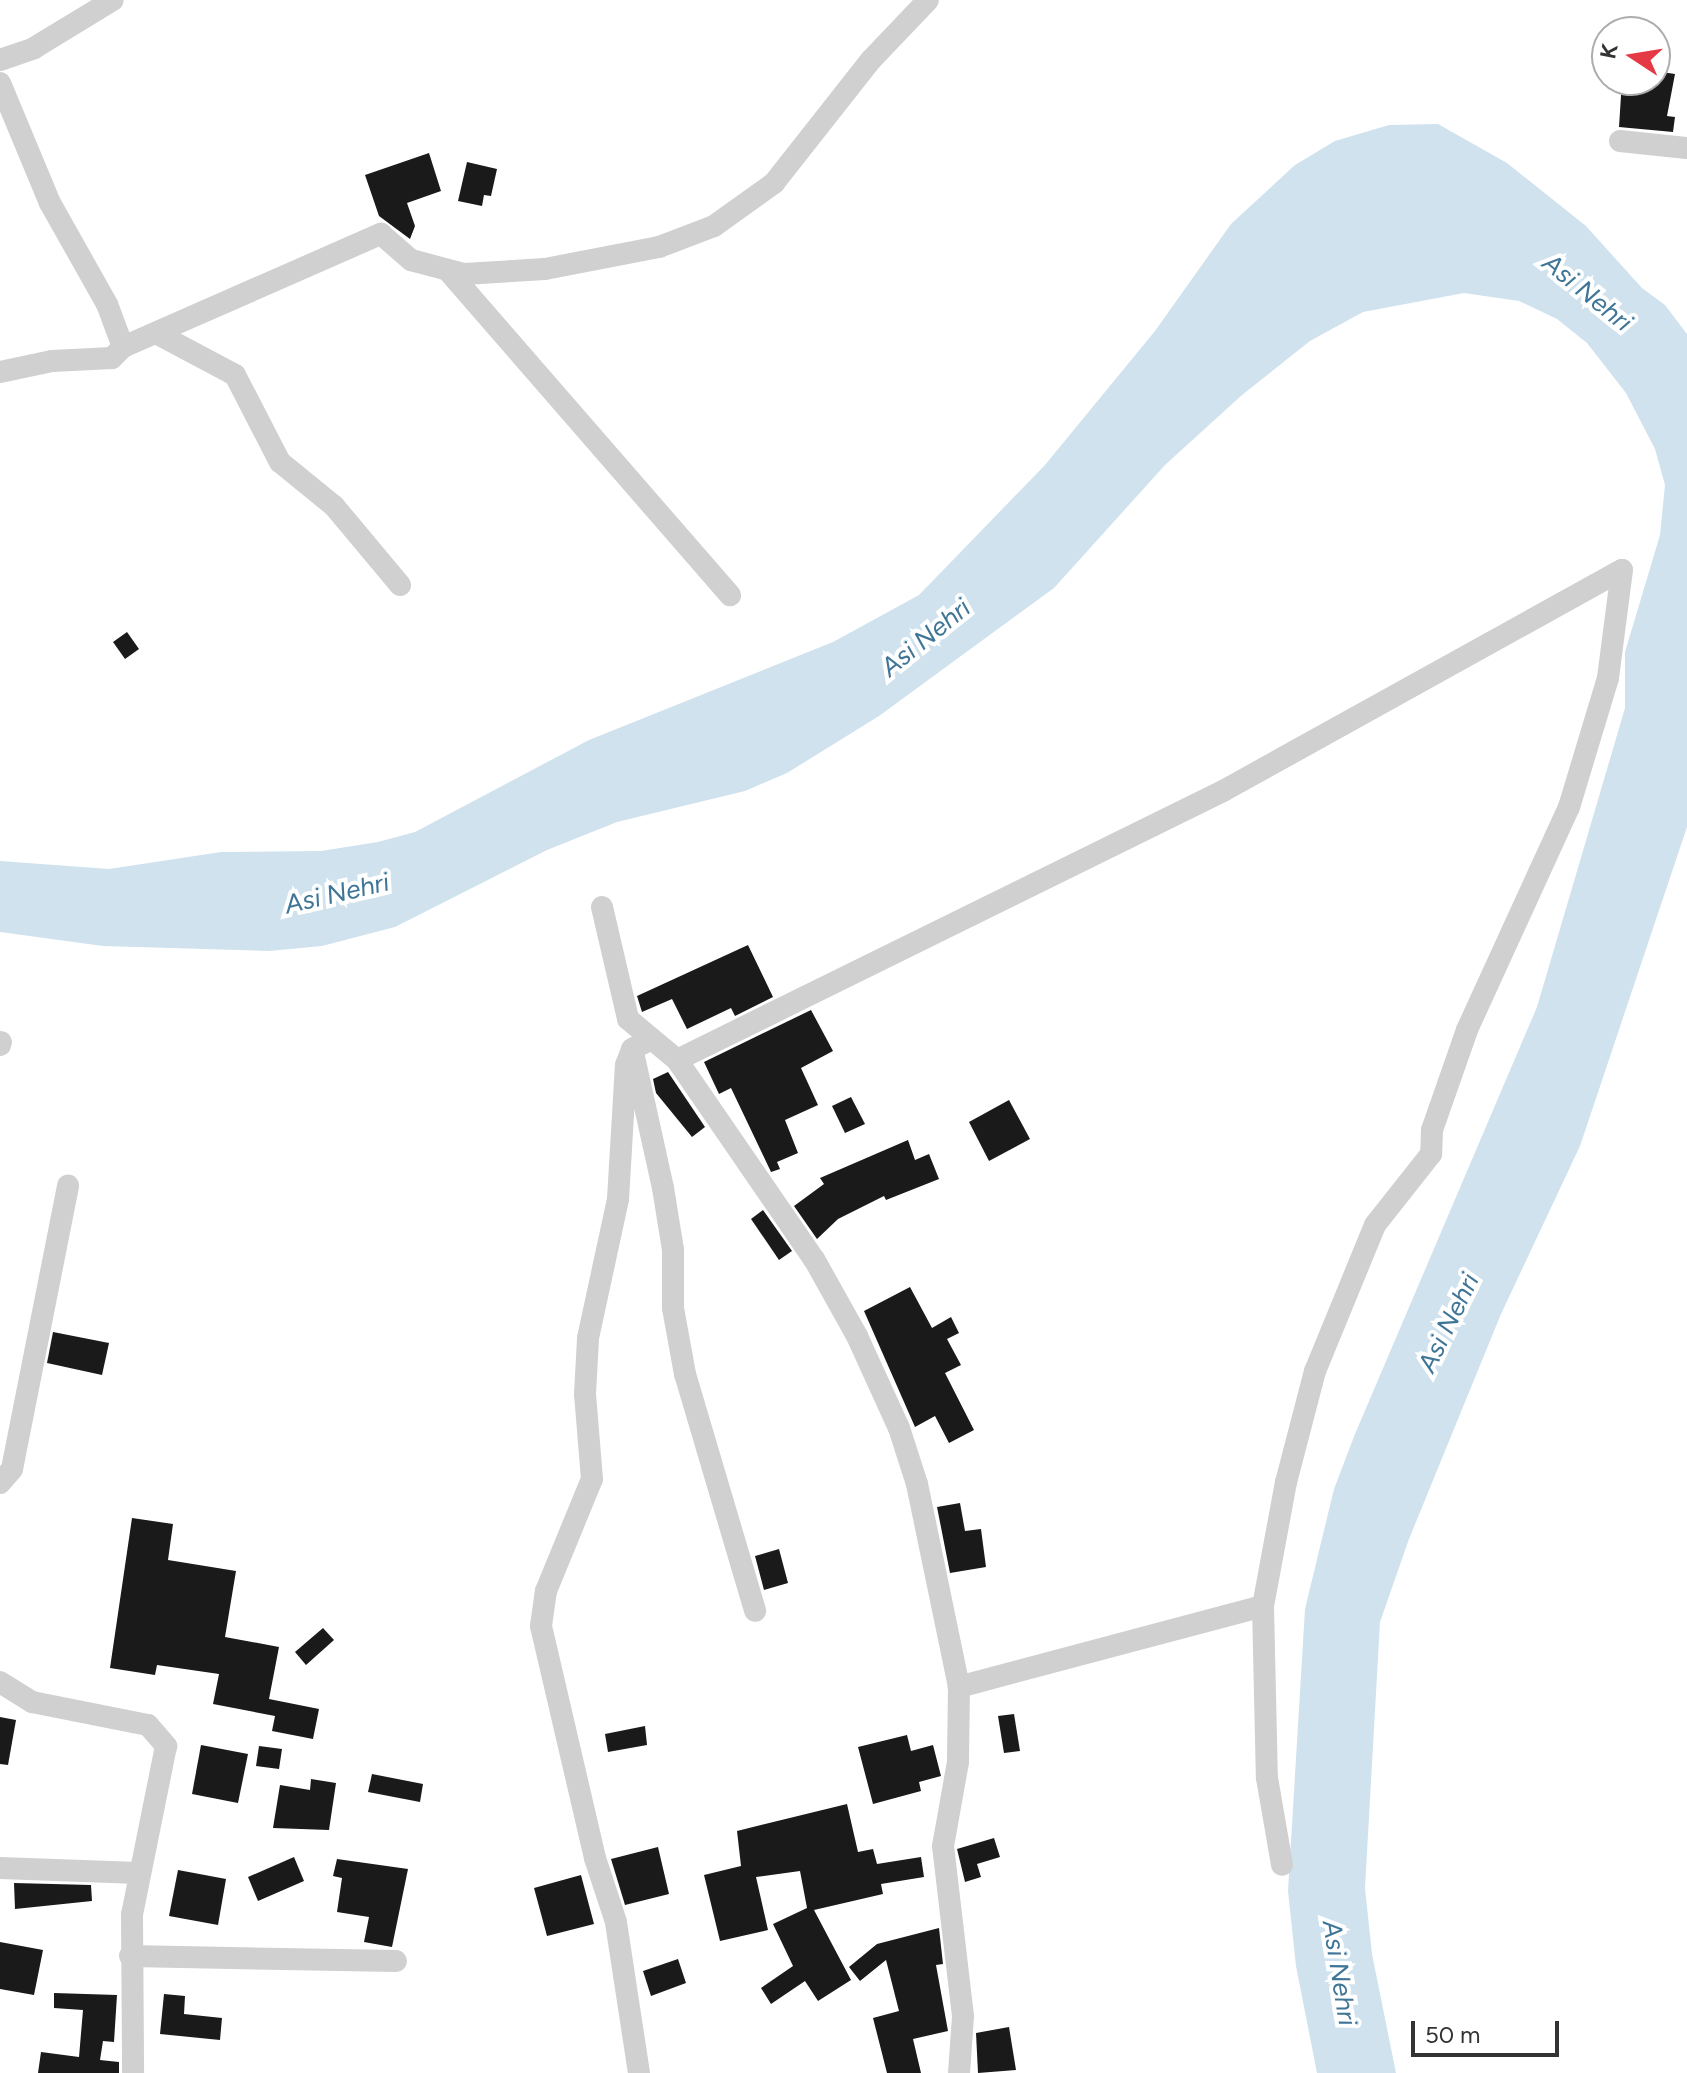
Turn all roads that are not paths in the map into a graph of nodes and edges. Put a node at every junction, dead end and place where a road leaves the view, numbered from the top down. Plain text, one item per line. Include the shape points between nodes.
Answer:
1 (113, 0) edge
2 (928, 0) edge
3 (0, 60) edge
4 (0, 83) edge
5 (1620, 141) dead end
6 (1686, 145) edge
7 (450, 273) junction
8 (156, 333) junction
9 (123, 347) junction
10 (0, 372) edge
11 (400, 585) dead end
12 (730, 595) dead end
13 (602, 907) dead end
14 (641, 1044) junction
15 (677, 1060) junction
16 (68, 1185) dead end
17 (0, 1483) edge
18 (1263, 1606) junction
19 (755, 1611) dead end
20 (0, 1682) edge
21 (959, 1687) junction
22 (1282, 1865) dead end
23 (0, 1868) edge
24 (138, 1873) junction
25 (130, 1956) junction
26 (396, 1961) dead end
27 (133, 2073) edge
28 (639, 2073) edge
29 (959, 2073) edge

1 - 3 street via 34,48
2 - 7 street via 870,61 774,183 714,226 659,247 545,269
4 - 9 street via 50,203 107,304
5 - 6 street
7 - 8 street via 411,260 381,234
7 - 12 street
8 - 9 street
8 - 11 street via 235,375 280,462 334,506
9 - 10 street via 112,358 52,361
13 - 14 street via 628,1019
14 - 15 street
14 - 19 street via 673,1250 673,1308 685,1374
14 - 28 street via 618,1199 588,1338 585,1394 592,1479 546,1591 541,1626 595,1858 616,1922
15 - 18 street via 1223,791 1622,570 1608,678 1569,807 1467,1030 1432,1130 1431,1154 1375,1225 1315,1371 1286,1482
15 - 21 street via 814,1259 899,1428 928,1531
16 - 17 street via 12,1469
18 - 21 street
18 - 22 street via 1267,1778
20 - 24 street via 32,1702 148,1725 160,1735 164,1763
21 - 29 street via 958,1762 943,1846 963,2016
23 - 24 street
24 - 25 street
25 - 26 street
25 - 27 street

